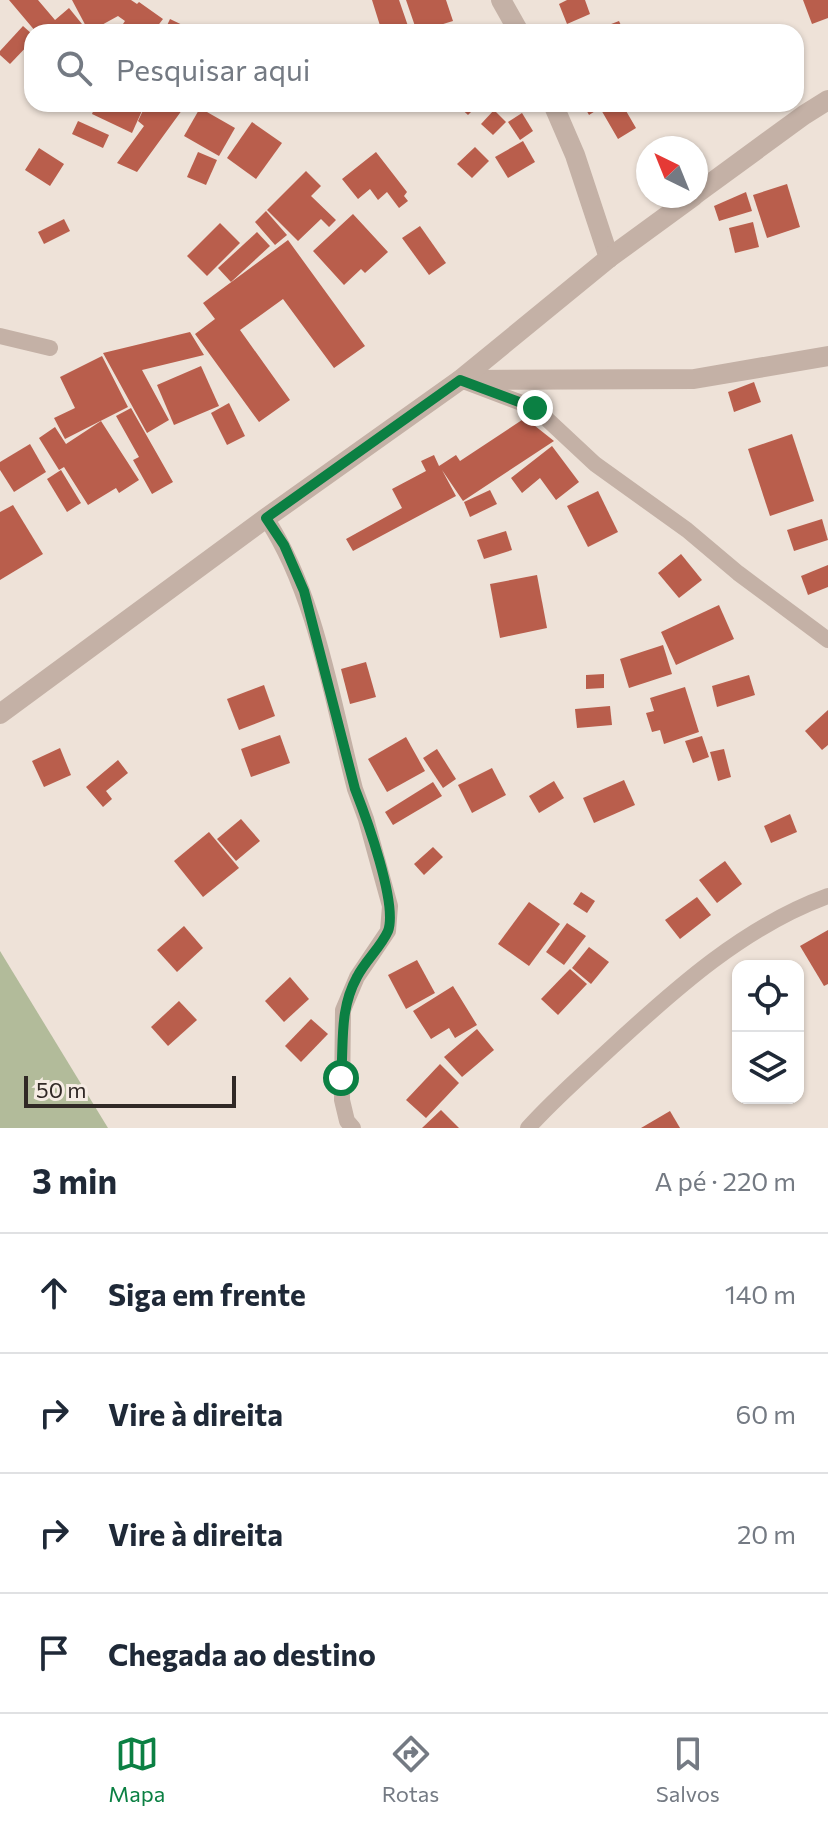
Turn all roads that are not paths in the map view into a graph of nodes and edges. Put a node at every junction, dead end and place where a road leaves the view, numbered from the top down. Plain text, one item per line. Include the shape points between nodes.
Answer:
1 (501, 0) edge
2 (514, 24) edge
3 (828, 100) edge
4 (556, 112) edge
5 (708, 185) edge
6 (677, 208) edge
7 (609, 258) junction
8 (0, 336) edge
9 (50, 348) dead end
10 (828, 356) edge
11 (460, 380) junction
12 (266, 518) junction
13 (828, 640) edge
14 (0, 714) edge
15 (828, 896) edge
16 (353, 1128) edge
17 (528, 1128) edge

1 - 2 street
3 - 5 street
4 - 7 street
6 - 7 street
7 - 11 street
8 - 9 lane
10 - 11 street via 694,379
11 - 12 street
11 - 13 lane via 535,408 595,464
12 - 14 street
12 - 16 lane via 304,591 390,906 388,931 357,977 343,1010 342,1100
15 - 17 lane via 773,922 681,985

